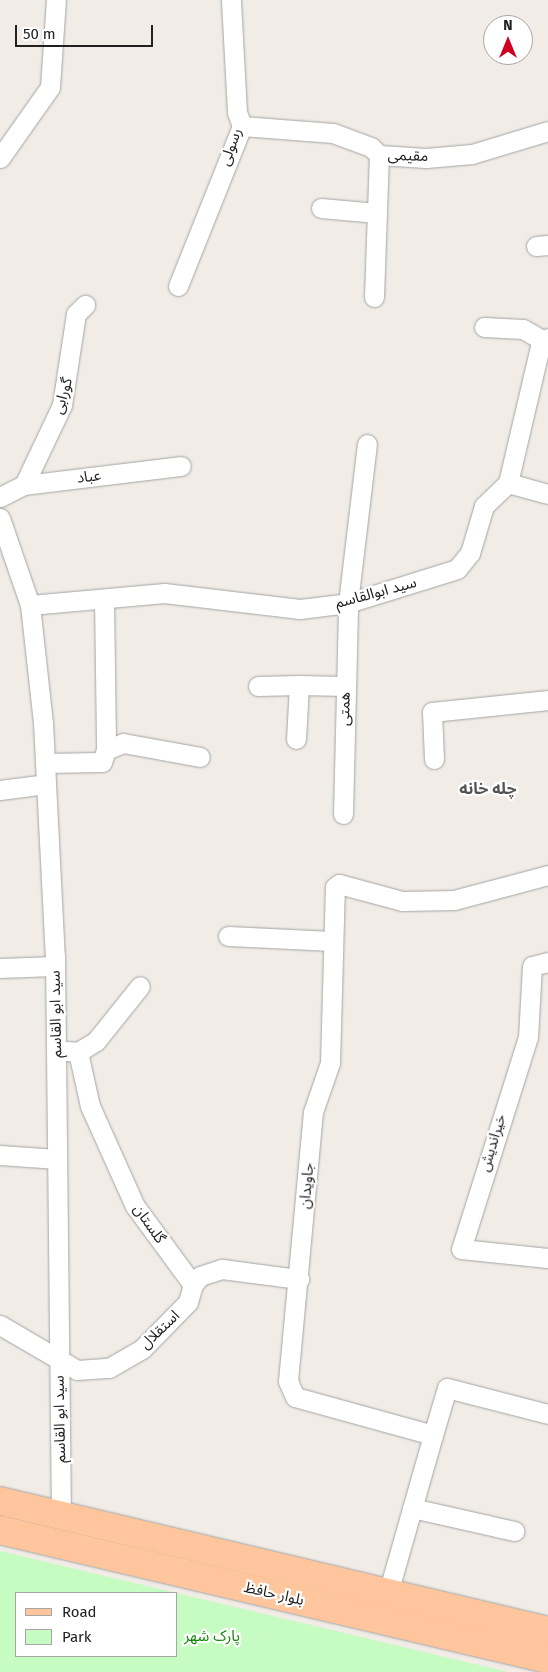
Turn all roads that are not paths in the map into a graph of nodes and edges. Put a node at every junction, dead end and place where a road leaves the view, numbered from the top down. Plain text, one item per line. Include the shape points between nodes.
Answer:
1 (56, 0) edge
2 (231, 0) edge
3 (242, 126) junction
4 (548, 131) edge
5 (379, 155) junction
6 (0, 158) edge
7 (321, 208) dead end
8 (377, 213) junction
9 (178, 286) dead end
10 (374, 297) dead end
11 (85, 305) dead end
12 (484, 326) dead end
13 (546, 339) edge
14 (367, 444) dead end
15 (180, 466) dead end
16 (508, 483) junction
17 (24, 485) junction
18 (548, 494) edge
19 (0, 497) edge
20 (0, 518) edge
21 (104, 598) junction
22 (348, 603) junction
23 (30, 605) junction
24 (300, 685) junction
25 (258, 686) dead end
26 (345, 686) junction
27 (548, 700) edge
28 (296, 739) dead end
29 (106, 750) junction
30 (200, 757) dead end
31 (434, 759) dead end
32 (45, 764) junction
33 (46, 784) junction
34 (0, 790) edge
35 (343, 814) dead end
36 (548, 875) edge
37 (228, 936) dead end
38 (333, 941) junction
39 (548, 962) edge
40 (55, 966) junction
41 (0, 968) edge
42 (140, 986) dead end
43 (56, 1051) junction
44 (78, 1052) junction
45 (0, 1155) edge
46 (57, 1159) junction
47 (548, 1258) edge
48 (299, 1279) junction
49 (194, 1286) junction
50 (0, 1325) edge
51 (60, 1359) junction
52 (548, 1414) edge
53 (433, 1434) junction
54 (0, 1501) edge
55 (412, 1508) junction
56 (61, 1516) junction
57 (0, 1530) edge
58 (514, 1532) dead end
59 (58, 1543) junction
60 (388, 1593) junction
61 (548, 1631) edge
62 (548, 1659) edge

1 - 6 street via 50,87
2 - 3 street, رسولی via 237,112
3 - 5 street, مقیمی via 333,133 371,147
3 - 9 street, رسولی
4 - 5 street, مقیمی via 472,154 426,158
5 - 8 street
7 - 8 street
8 - 10 street
11 - 17 street, گورابی via 76,314 62,405
12 - 13 street via 523,329
13 - 16 street
14 - 22 street, همتی
15 - 17 street, عباد
16 - 18 street
16 - 22 street, سید ابوالقاسم via 484,506 470,553 457,569
17 - 19 street, عباد
20 - 23 street, سید ابو القاسم
21 - 22 street, سید ابوالقاسم via 164,593 300,609
21 - 23 street, سید ابوالقاسم
21 - 29 street
22 - 26 street, همتی
23 - 32 street, سید ابو القاسم
24 - 25 street
24 - 26 street
24 - 28 street
26 - 35 street, همتی
27 - 31 street via 432,712
29 - 30 street via 122,743
29 - 32 street via 102,762
32 - 33 street, سید ابو القاسم
33 - 34 street
33 - 40 street, سید ابو القاسم
36 - 38 street, جاویدان via 454,900 402,901 339,884 335,887
37 - 38 street
38 - 48 street, جاویدان via 330,1064 313,1112
39 - 47 street, خیراندیش via 532,966 528,1037 460,1250
40 - 41 street
40 - 43 street, سید ابو القاسم
42 - 44 street via 96,1041
43 - 44 street
43 - 46 street, سید ابو القاسم
44 - 49 street, گلستان via 90,1106 135,1206
45 - 46 street
46 - 51 street, سید ابو القاسم
48 - 49 street via 222,1269 200,1276
48 - 53 street, جاویدان via 288,1381 295,1397
49 - 51 street, استقلال via 188,1302 142,1348 109,1368 77,1370
50 - 51 street, استقلال
51 - 56 street, سید ابو القاسم
52 - 53 street via 447,1388
53 - 55 street
54 - 56 main road, بلوار حافظ
55 - 58 street
55 - 60 street
56 - 59 main road
56 - 60 main road, بلوار حافظ
57 - 59 main road, بلوار حافظ
59 - 62 main road, بلوار حافظ
60 - 61 main road, بلوار حافظ

